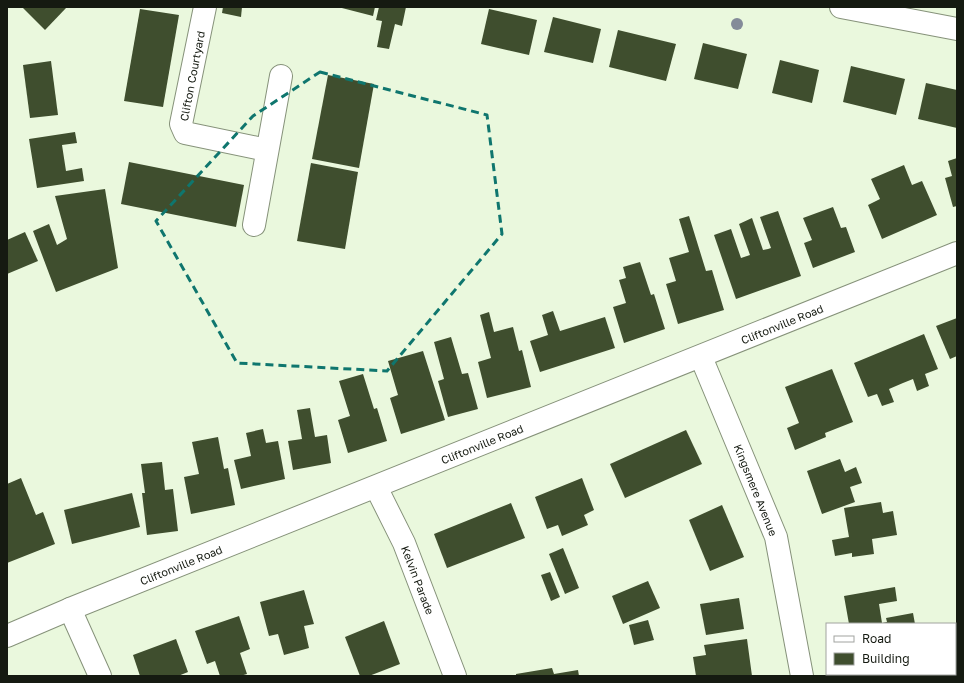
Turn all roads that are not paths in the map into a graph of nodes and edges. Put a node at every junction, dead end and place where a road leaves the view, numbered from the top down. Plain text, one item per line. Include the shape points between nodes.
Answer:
1 (205, 7) edge
2 (841, 7) edge
3 (957, 29) edge
4 (281, 76) dead end
5 (267, 150) junction
6 (254, 225) dead end
7 (957, 253) edge
8 (701, 356) junction
9 (376, 487) junction
10 (70, 609) junction
11 (7, 636) edge
12 (100, 676) edge
13 (455, 676) edge
14 (802, 676) edge

1 - 5 street, Clifton Courtyard via 181,124 185,133
2 - 3 street
4 - 5 street
5 - 6 street
7 - 8 street, Cliftonville Road
8 - 9 street, Cliftonville Road
8 - 14 street, Kingsmere Avenue via 776,537
9 - 10 street, Cliftonville Road
9 - 13 street, Kelvin Parade via 404,543
10 - 11 street, Cliftonville Road
10 - 12 street

